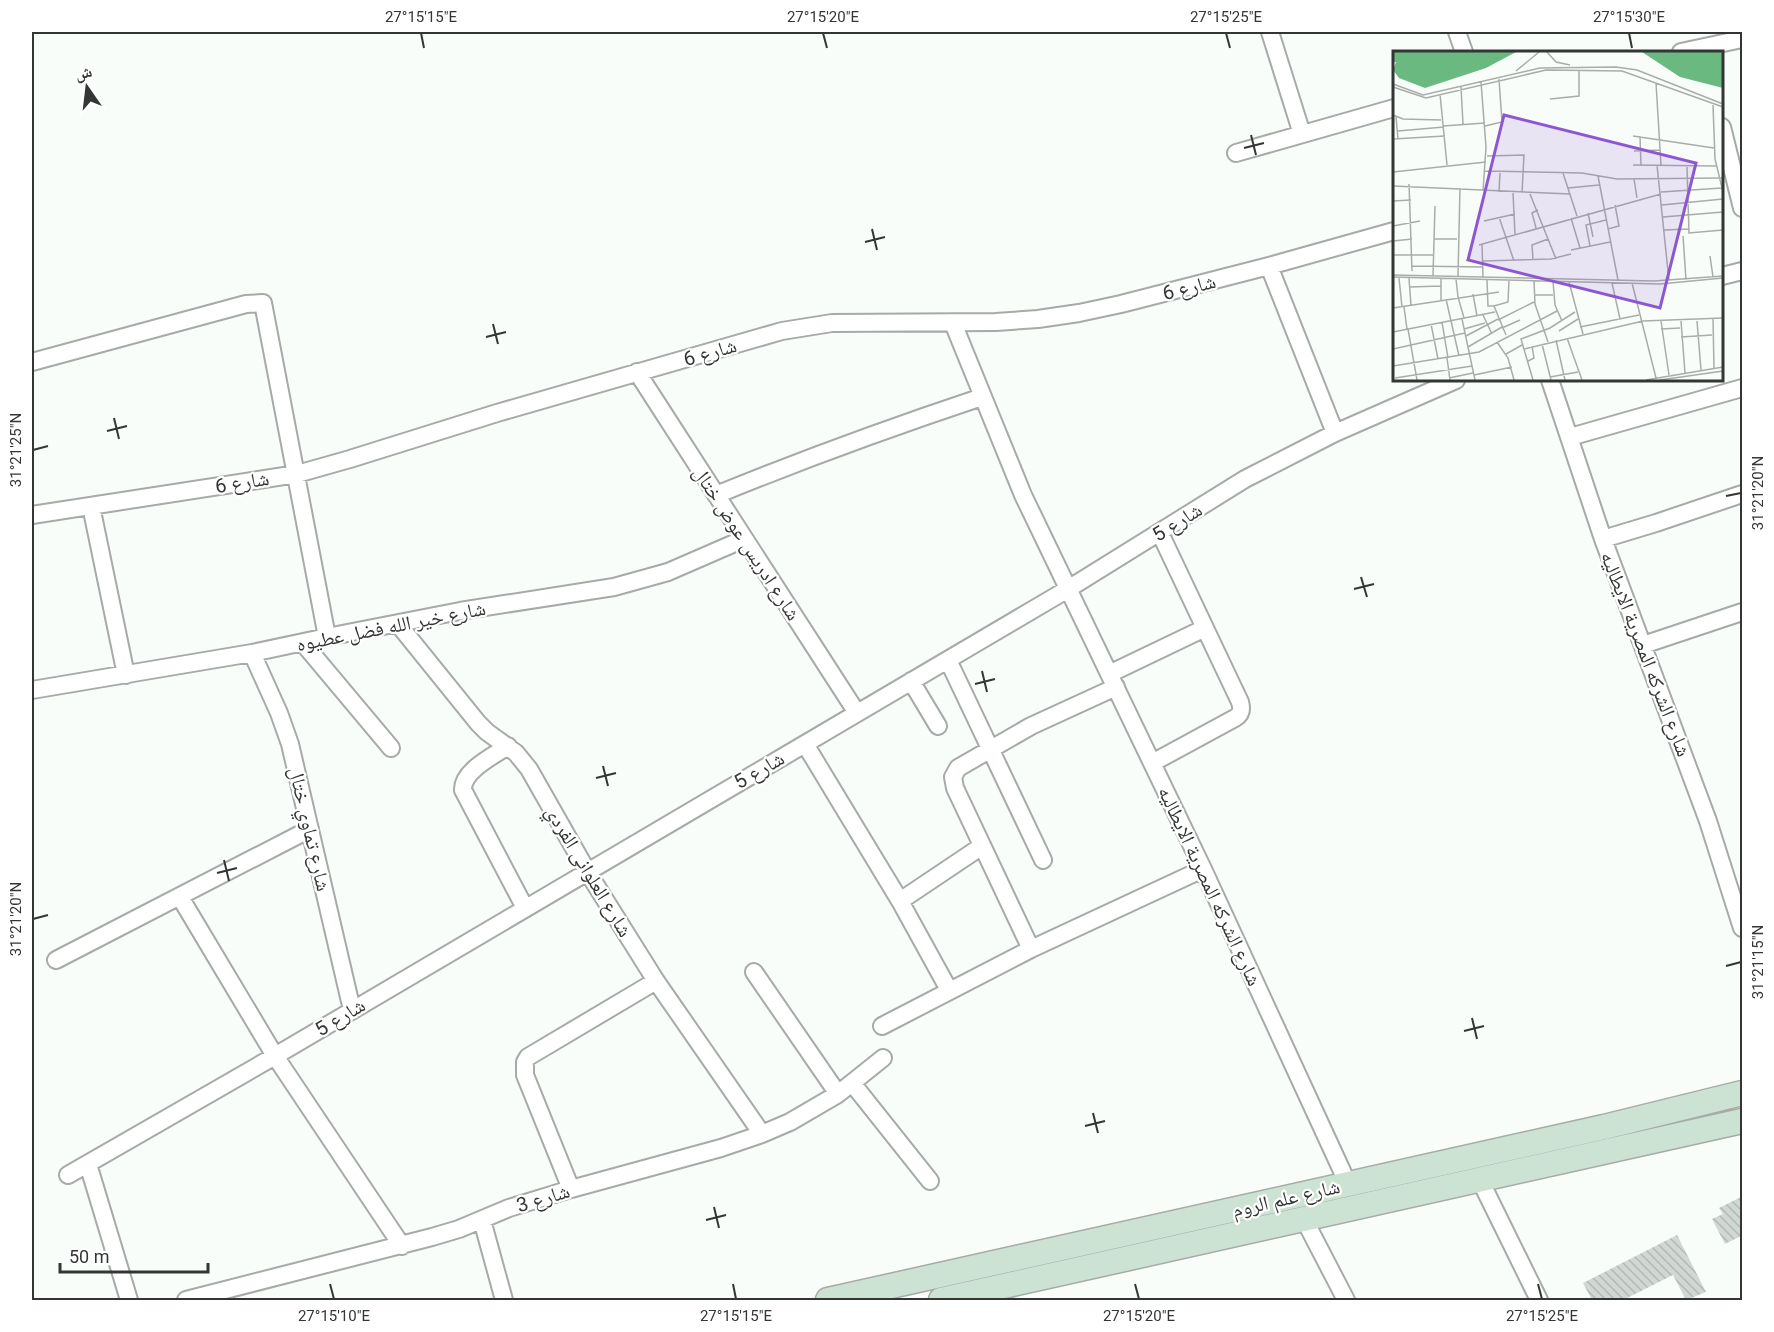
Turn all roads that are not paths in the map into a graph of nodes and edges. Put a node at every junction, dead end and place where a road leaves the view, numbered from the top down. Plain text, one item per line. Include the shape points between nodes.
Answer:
1 (1270, 32) edge
2 (1457, 32) edge
3 (1743, 39) edge
4 (1464, 51) edge
5 (1702, 51) edge
6 (1393, 109) edge
7 (1723, 130) edge
8 (1302, 134) junction
9 (1236, 153) dead end
10 (1731, 153) edge
11 (1743, 208) edge
12 (1393, 232) edge
13 (1269, 266) junction
14 (1743, 271) edge
15 (1723, 276) edge
16 (954, 323) junction
17 (32, 362) edge
18 (637, 372) junction
19 (1454, 381) edge
20 (1550, 381) edge
21 (1743, 388) edge
22 (982, 397) junction
23 (1335, 433) junction
24 (1570, 437) junction
25 (297, 474) junction
26 (1743, 494) edge
27 (716, 495) junction
28 (91, 506) junction
29 (32, 515) edge
30 (1160, 533) junction
31 (744, 539) junction
32 (1603, 539) junction
33 (1068, 589) junction
34 (1743, 612) edge
35 (398, 624) junction
36 (1206, 628) junction
37 (327, 637) junction
38 (303, 643) junction
39 (1642, 645) junction
40 (252, 653) junction
41 (948, 660) junction
42 (126, 675) junction
43 (911, 681) junction
44 (1112, 681) junction
45 (32, 690) edge
46 (857, 713) junction
47 (938, 726) dead end
48 (805, 744) junction
49 (508, 746) junction
50 (391, 748) dead end
51 (990, 748) junction
52 (1152, 762) junction
53 (310, 829) junction
54 (982, 846) junction
55 (1043, 860) dead end
56 (1203, 869) junction
57 (587, 871) junction
58 (180, 897) junction
59 (900, 901) junction
60 (525, 908) junction
61 (1743, 928) edge
62 (1031, 949) junction
63 (56, 960) dead end
64 (754, 972) dead end
65 (657, 981) junction
66 (949, 990) junction
67 (352, 1010) junction
68 (882, 1026) dead end
69 (275, 1056) junction
70 (883, 1058) dead end
71 (852, 1083) junction
72 (838, 1094) junction
73 (1743, 1094) edge
74 (1743, 1121) edge
75 (762, 1134) junction
76 (88, 1164) junction
77 (68, 1175) dead end
78 (1480, 1180) junction
79 (930, 1181) dead end
80 (1348, 1184) junction
81 (570, 1189) junction
82 (1304, 1219) junction
83 (482, 1220) junction
84 (402, 1246) junction
85 (129, 1300) edge
86 (186, 1300) edge
87 (504, 1300) edge
88 (828, 1300) edge
89 (941, 1300) edge
90 (1346, 1300) edge
91 (1539, 1300) edge

1 - 8 street
2 - 4 street
3 - 5 street
6 - 8 street
7 - 10 street
8 - 9 street
10 - 11 street
12 - 13 street, شارع 6
13 - 16 street, شارع 6 via 1079,313 1017,321
13 - 23 street
14 - 15 street
16 - 18 street, شارع 6 via 807,326
16 - 22 street, شارع الشركه المصرية الايطاليه
17 - 25 street via 246,304 263,303
18 - 25 street, شارع 6
18 - 27 street, شارع ادريس عوض ختال
19 - 23 street, شارع 5
20 - 24 street, شارع الشركه المصرية الايطاليه
21 - 24 street
22 - 27 street
22 - 33 street, شارع الشركه المصرية الايطاليه
23 - 30 street, شارع 5 via 1245,479
24 - 32 street, شارع الشركه المصرية الايطاليه
25 - 28 street, شارع 6
25 - 37 street
26 - 32 street
27 - 31 street, شارع ادريس عوض ختال
28 - 29 street, شارع 6
28 - 42 street
30 - 33 street, شارع 5
30 - 36 street
31 - 35 street, شارع خير الله فضل عطيوه via 668,572 614,587
31 - 46 street, شارع ادريس عوض ختال
32 - 39 street, شارع الشركه المصرية الايطاليه
33 - 41 street, شارع 5
33 - 44 street, شارع الشركه المصرية الايطاليه
34 - 39 street
35 - 37 street, شارع خير الله فضل عطيوه
35 - 49 street, شارع العلوانى الفردي via 478,723
36 - 44 street
36 - 52 street via 1241,711 1236,718
37 - 38 street, شارع خير الله فضل عطيوه
38 - 40 street, شارع خير الله فضل عطيوه
38 - 50 street
39 - 61 street, شارع الشركه المصرية الايطاليه via 1708,821
40 - 42 street, شارع خير الله فضل عطيوه
40 - 53 street, شارع تماوي ختال via 290,744
41 - 43 street, شارع 5
41 - 51 street
42 - 45 street, شارع خير الله فضل عطيوه
43 - 46 street, شارع 5
43 - 47 street
44 - 51 street
44 - 52 street, شارع الشركه المصرية الايطاليه
46 - 48 street, شارع 5
48 - 57 street, شارع 5
48 - 59 street
49 - 57 street, شارع العلوانى الفردي via 529,770
49 - 60 street via 468,774 462,784
51 - 54 street via 958,768 953,777
51 - 55 street
52 - 56 street, شارع الشركه المصرية الايطاليه
53 - 58 street
53 - 67 street, شارع تماوي ختال
54 - 59 street
54 - 62 street
56 - 62 street
56 - 80 street, شارع الشركه المصرية الايطاليه
57 - 60 street, شارع 5
57 - 65 street, شارع العلوانى الفردي
58 - 63 street
58 - 69 street
59 - 66 street
60 - 67 street, شارع 5
62 - 66 street
64 - 72 street
65 - 75 street, شارع العلوانى الفردي
65 - 81 street via 525,1062 525,1075
66 - 68 street
67 - 69 street, شارع 5
69 - 76 street, شارع 5
69 - 84 street
70 - 71 street, شارع 3
71 - 72 street, شارع 3
71 - 79 street
72 - 75 street, شارع 3
73 - 80 street, شارع علم الروم
74 - 78 street, شارع علم الروم
75 - 81 street, شارع 3
76 - 77 street, شارع 5
76 - 85 street
78 - 82 street, شارع علم الروم
78 - 91 street
80 - 88 street, شارع علم الروم
81 - 83 street, شارع 3
82 - 89 street, شارع علم الروم
82 - 90 street
83 - 84 street, شارع 3
83 - 87 street
84 - 86 street, شارع 3

